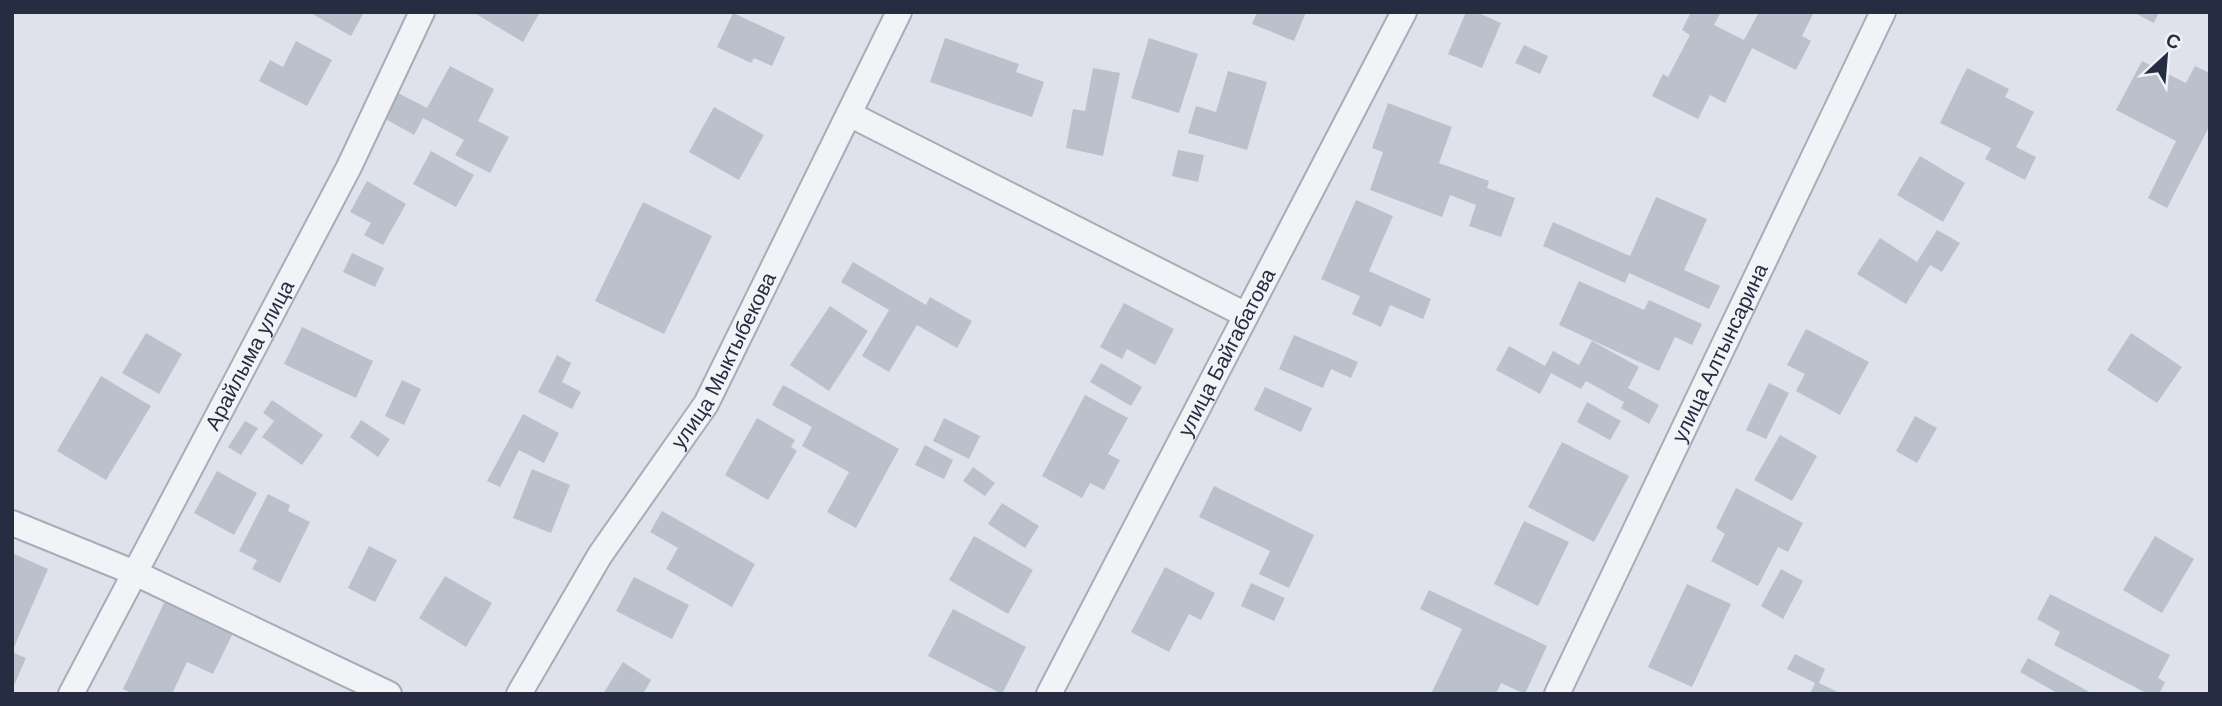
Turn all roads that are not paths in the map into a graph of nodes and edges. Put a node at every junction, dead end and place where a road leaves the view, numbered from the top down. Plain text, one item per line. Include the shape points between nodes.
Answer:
1 (422, 12) edge
2 (899, 12) edge
3 (1404, 12) edge
4 (1883, 12) edge
5 (849, 114) junction
6 (1246, 315) junction
7 (12, 523) edge
8 (135, 573) junction
9 (71, 694) edge
10 (389, 694) edge
11 (519, 694) edge
12 (1049, 694) edge
13 (1558, 694) edge

1 - 8 street, Арайлыма улица via 349,167
2 - 5 street, улица Мыктыбекова
3 - 6 street, улица Байгабатова
4 - 13 street, улица Алтынсарина
5 - 6 street
5 - 11 street, улица Мыктыбекова via 706,404 600,555
6 - 12 street, улица Байгабатова
7 - 8 street
8 - 9 street, Арайлыма улица
8 - 10 street

